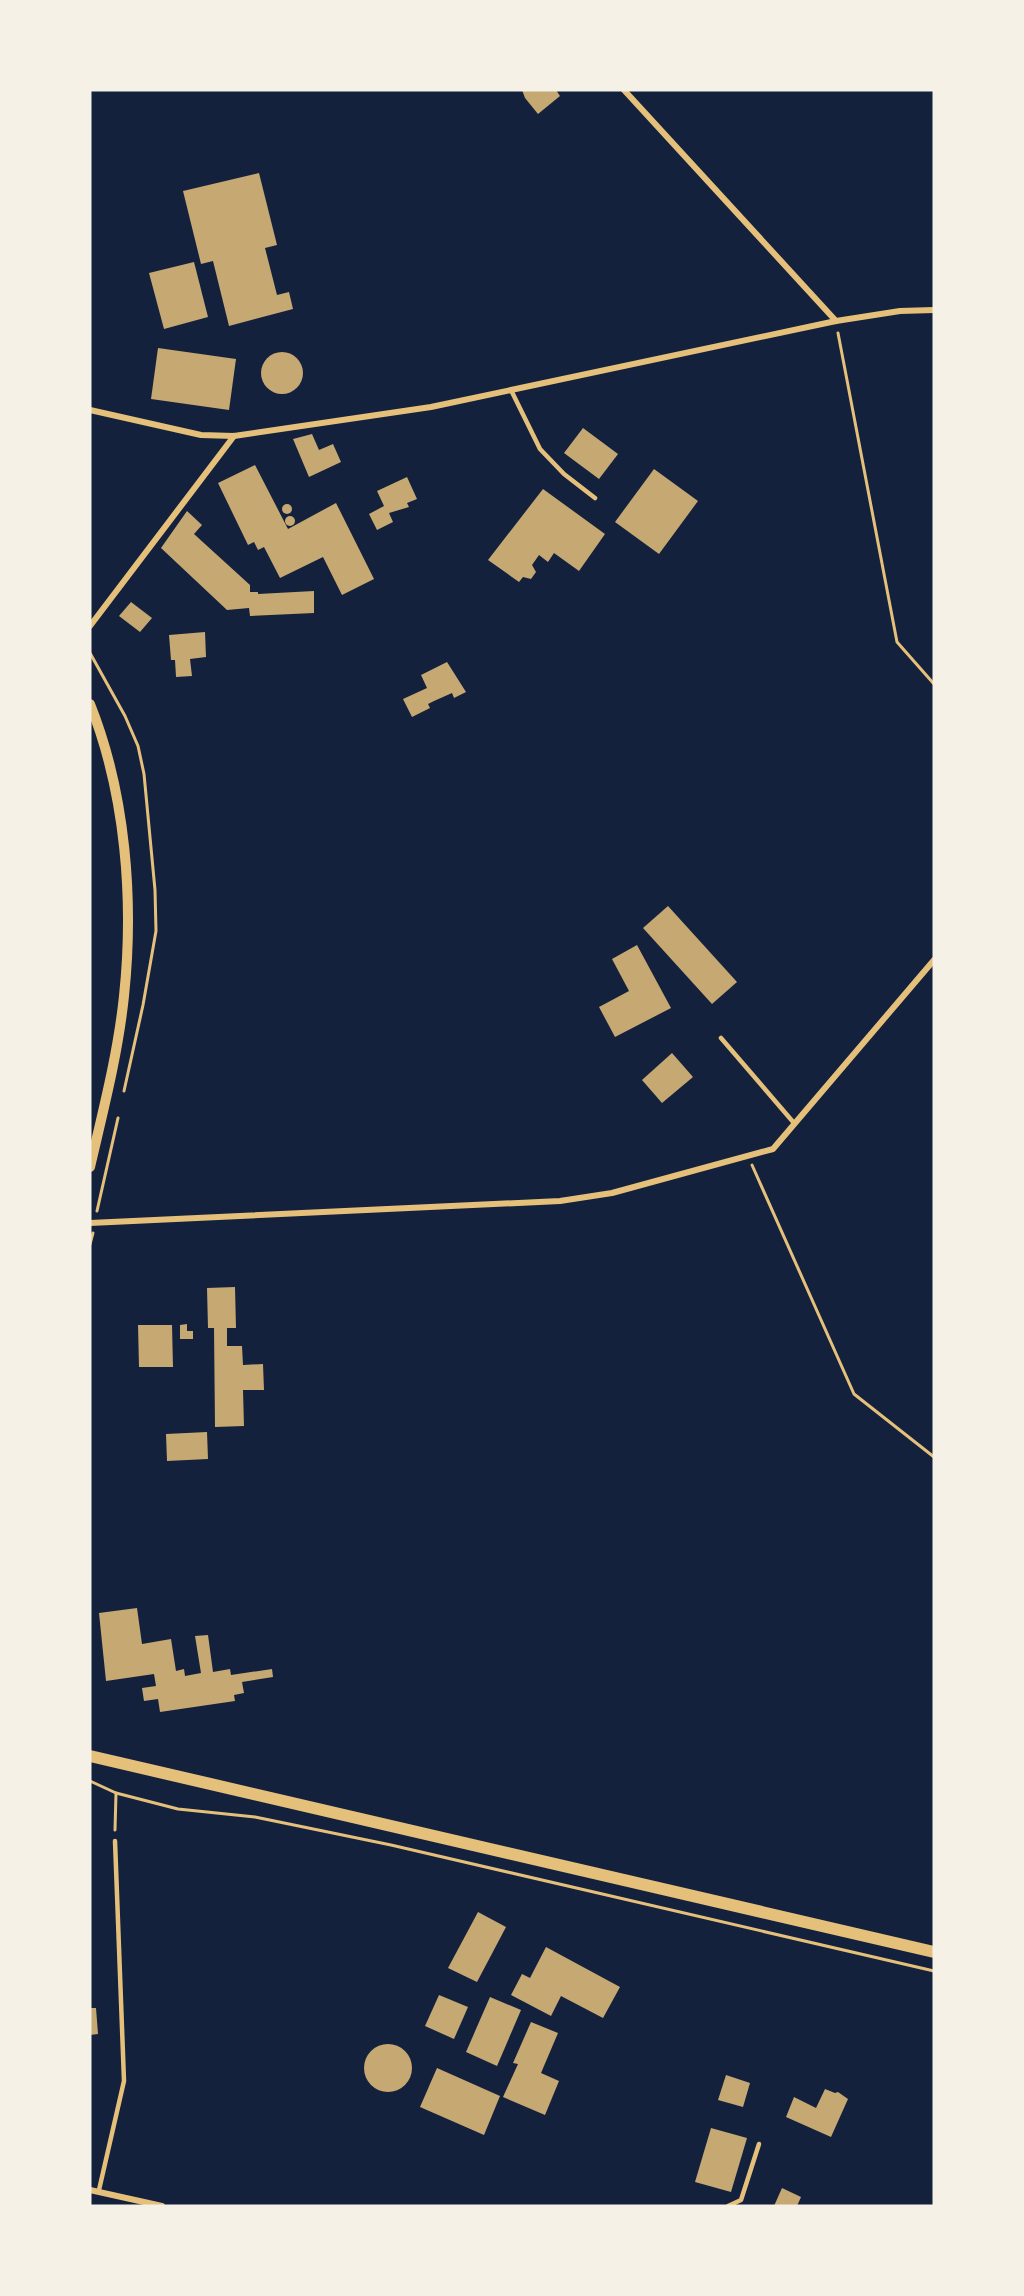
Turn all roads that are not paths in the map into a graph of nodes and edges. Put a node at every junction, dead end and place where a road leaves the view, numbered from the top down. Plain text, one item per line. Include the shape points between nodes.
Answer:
1 (624, 90) edge
2 (934, 309) edge
3 (836, 321) junction
4 (510, 390) junction
5 (90, 410) edge
6 (234, 436) junction
7 (596, 498) dead end
8 (90, 626) edge
9 (90, 704) edge
10 (934, 960) edge
11 (721, 1038) dead end
12 (794, 1123) junction
13 (90, 1167) edge
14 (90, 1223) edge
15 (90, 1756) edge
16 (115, 1841) road end
17 (934, 1952) edge
18 (759, 2144) dead end
19 (90, 2190) edge
20 (99, 2190) junction
21 (162, 2206) edge
22 (728, 2206) edge

1 - 3 street
2 - 3 street
3 - 4 street
4 - 6 street via 431,407
4 - 7 lane via 540,449 564,474
5 - 6 street via 201,435
6 - 8 street
9 - 13 street via 108,760 120,818 128,937 124,997
10 - 12 street
11 - 12 lane
12 - 14 street via 773,1149 749,1158 612,1193 560,1201
15 - 17 main road
16 - 20 lane via 124,2081
18 - 22 lane via 741,2200
19 - 20 street
20 - 21 street

